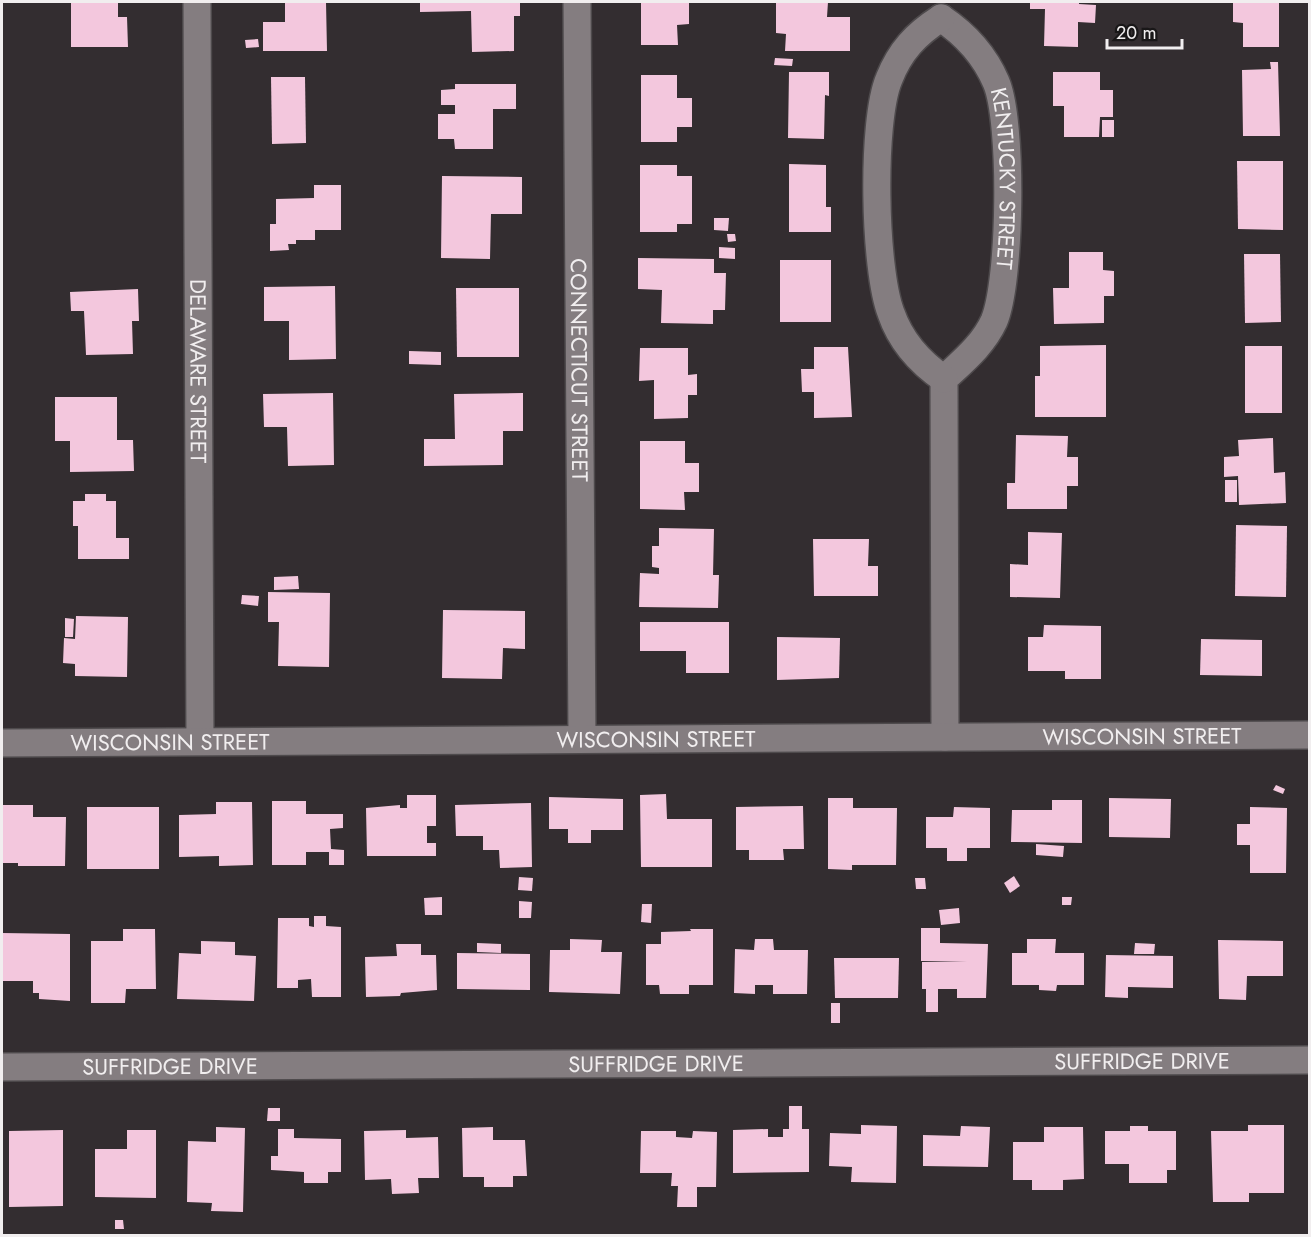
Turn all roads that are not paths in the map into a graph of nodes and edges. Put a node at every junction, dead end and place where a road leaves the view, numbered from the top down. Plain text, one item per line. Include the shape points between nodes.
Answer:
1 (197, 2) edge
2 (577, 2) edge
3 (941, 10) edge
4 (944, 379) junction
5 (1310, 735) edge
6 (945, 737) junction
7 (582, 738) junction
8 (200, 741) junction
9 (2, 742) edge
10 (1310, 1060) edge
11 (2, 1067) edge

1 - 8 street, DELAWARE STREET
2 - 7 street, CONNECTICUT STREET
3 - 4 street, KENTUCKY STREET via 982,56 996,82 1004,111 1007,204 1006,262 994,320 981,344
3 - 4 street, KENTUCKY STREET via 900,56 888,80 878,136 880,253 891,313 921,364
4 - 6 street
5 - 6 street, WISCONSIN STREET
6 - 7 street, WISCONSIN STREET
7 - 8 street, WISCONSIN STREET
8 - 9 street, WISCONSIN STREET
10 - 11 street, SUFFRIDGE DRIVE

